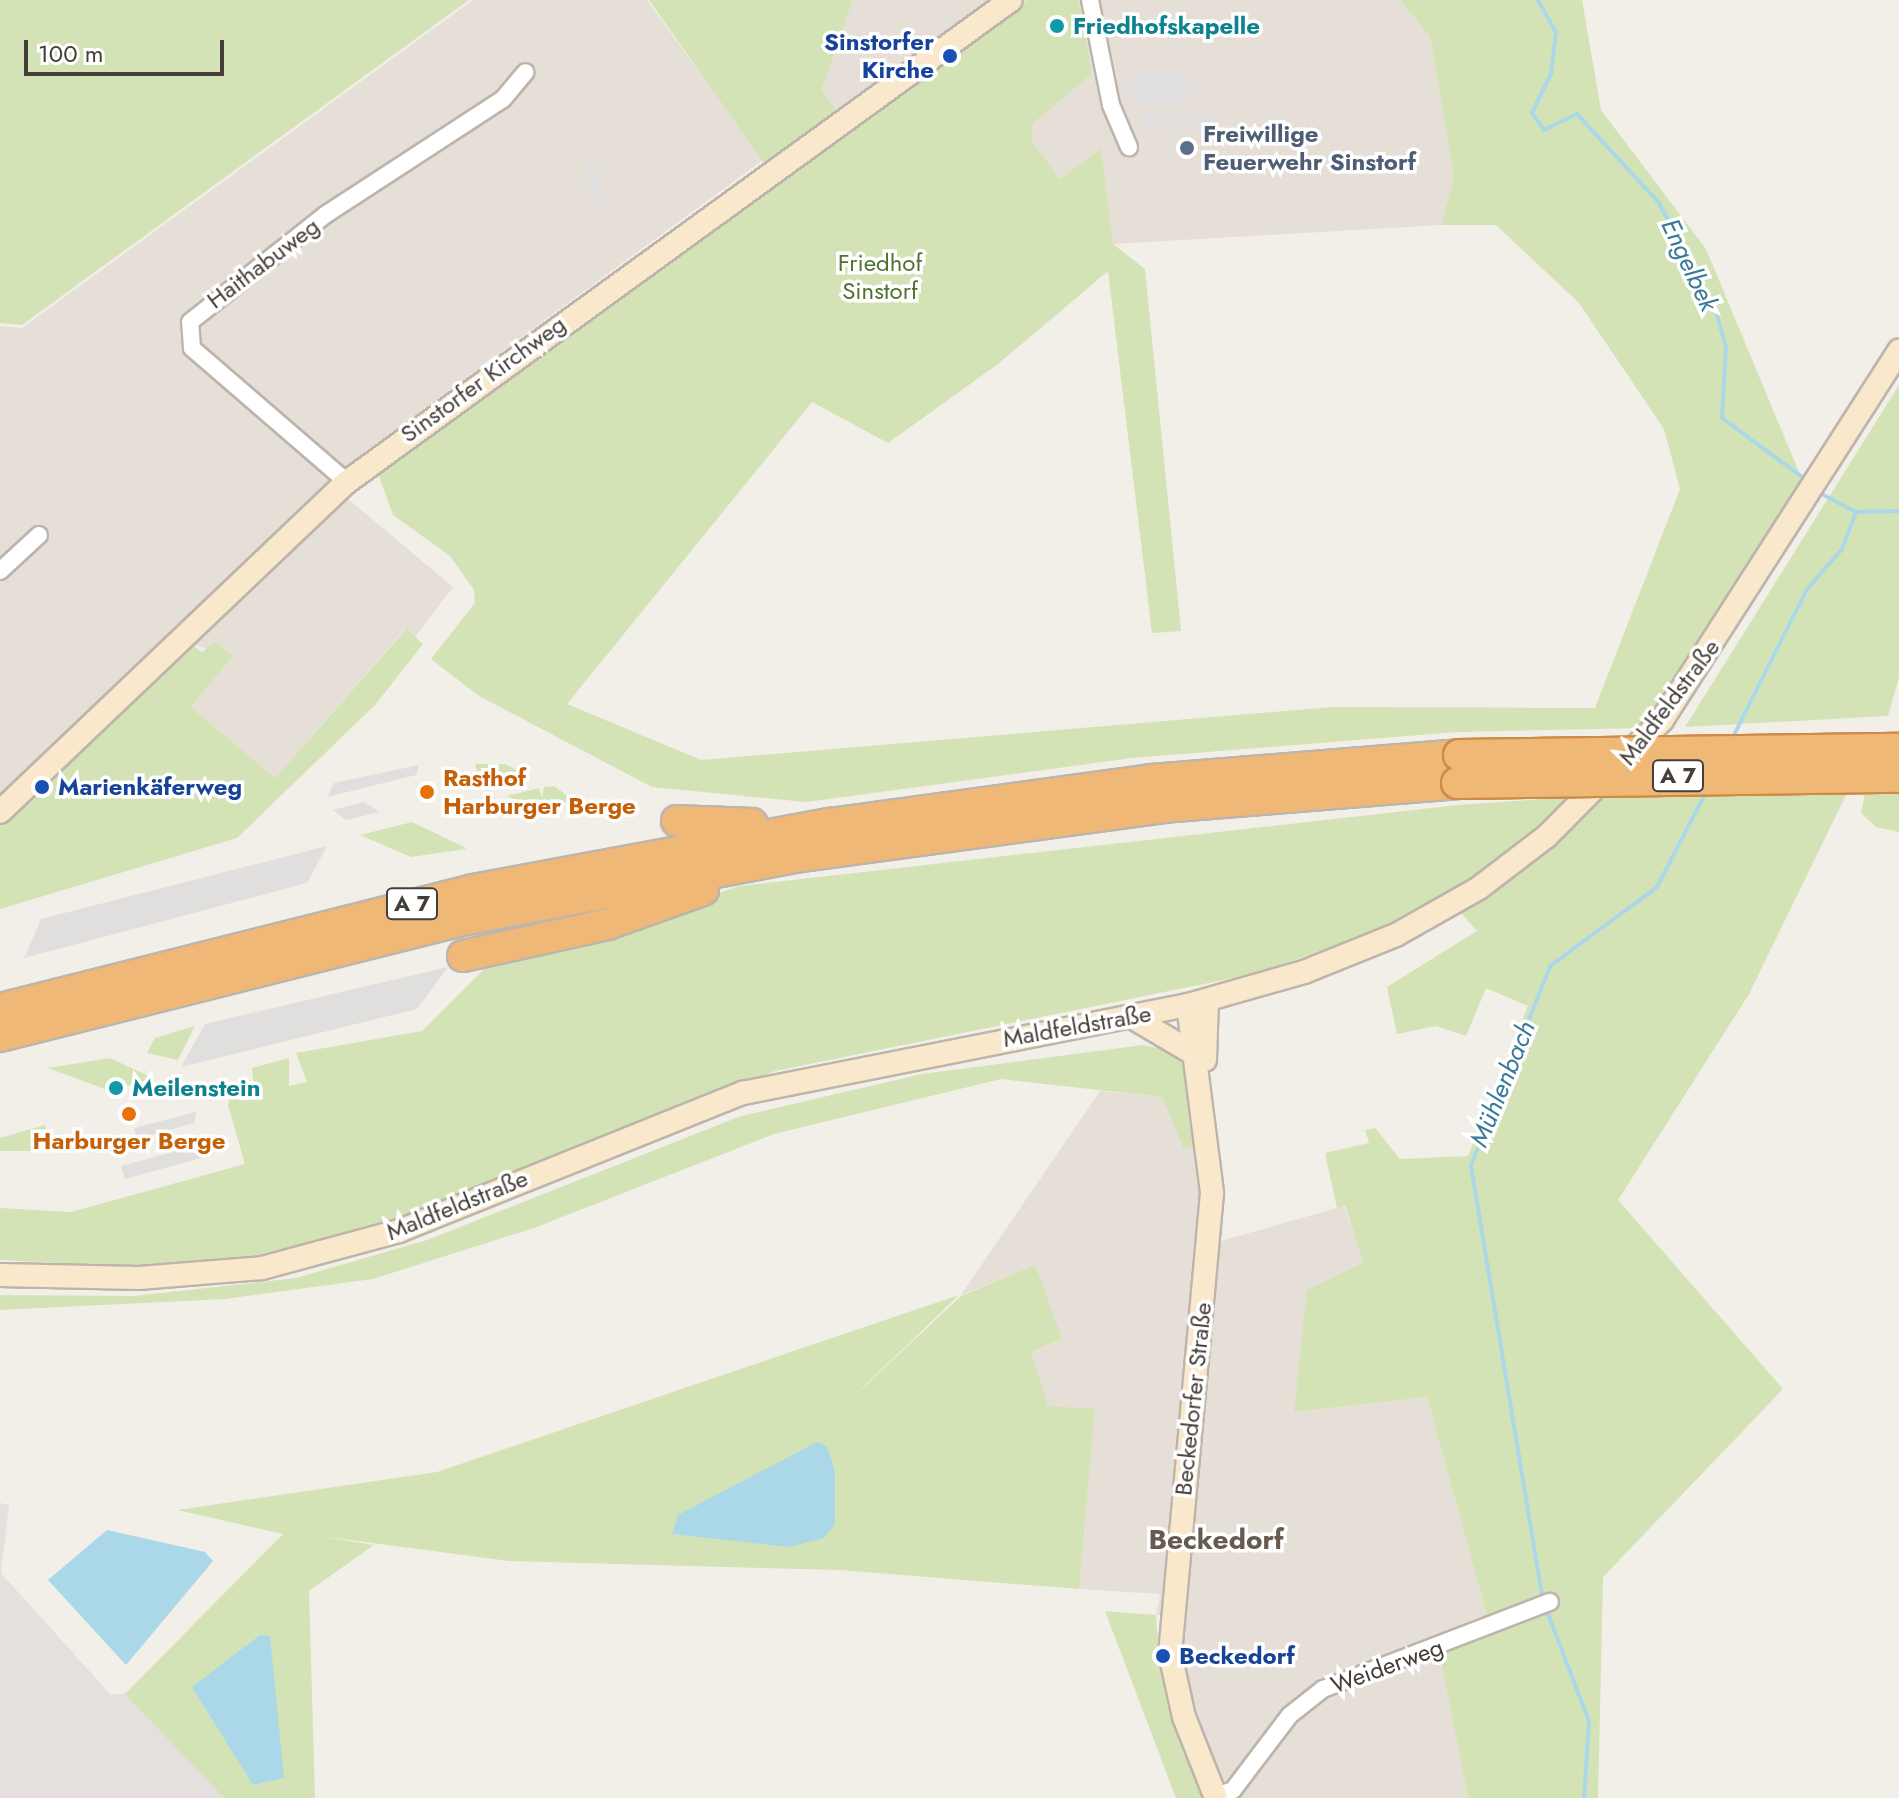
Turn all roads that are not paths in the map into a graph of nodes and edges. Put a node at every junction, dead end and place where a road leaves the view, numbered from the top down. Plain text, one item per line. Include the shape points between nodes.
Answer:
1 (1011, 0) edge
2 (1090, 0) edge
3 (526, 72) dead end
4 (1129, 147) dead end
5 (1899, 351) edge
6 (347, 482) junction
7 (39, 535) dead end
8 (0, 571) edge
9 (1899, 749) edge
10 (1458, 769) junction
11 (1899, 777) edge
12 (0, 812) edge
13 (677, 821) dead end
14 (830, 824) junction
15 (795, 857) junction
16 (463, 956) dead end
17 (1198, 1002) junction
18 (0, 1009) edge
19 (1132, 1017) junction
20 (0, 1036) edge
21 (1196, 1055) junction
22 (1202, 1089) junction
23 (0, 1275) edge
24 (1550, 1602) dead end
25 (1216, 1797) edge

1 - 6 street, Sinstorfer Kirchweg
2 - 4 street via 1111,105
3 - 6 street, Haithabuweg via 503,99 312,225 190,322 187,336 196,352
5 - 17 street, Maldfeldstraße via 1662,720 1547,836 1479,888 1396,935
6 - 12 street, Sinstorfer Kirchweg
7 - 8 street
9 - 10 highway, A 7, bridge
10 - 11 highway, A 7, bridge
10 - 14 highway, A 7 via 1151,780
10 - 15 highway, A 7
13 - 14 highway
14 - 18 highway, A 7 via 459,894
15 - 16 highway via 608,924
15 - 20 highway, A 7 via 457,921
17 - 19 street, Maldfeldstraße
17 - 21 street, Beckedorfer Straße
17 - 22 street, Beckedorfer Straße
19 - 21 street
19 - 23 street, Maldfeldstraße via 743,1093 399,1231 262,1268 139,1278
21 - 22 street, Beckedorfer Straße
22 - 25 street, Beckedorfer Straße via 1211,1234 1170,1653 1184,1717
24 - 25 street, Weiderweg via 1323,1689 1290,1715 1233,1790

